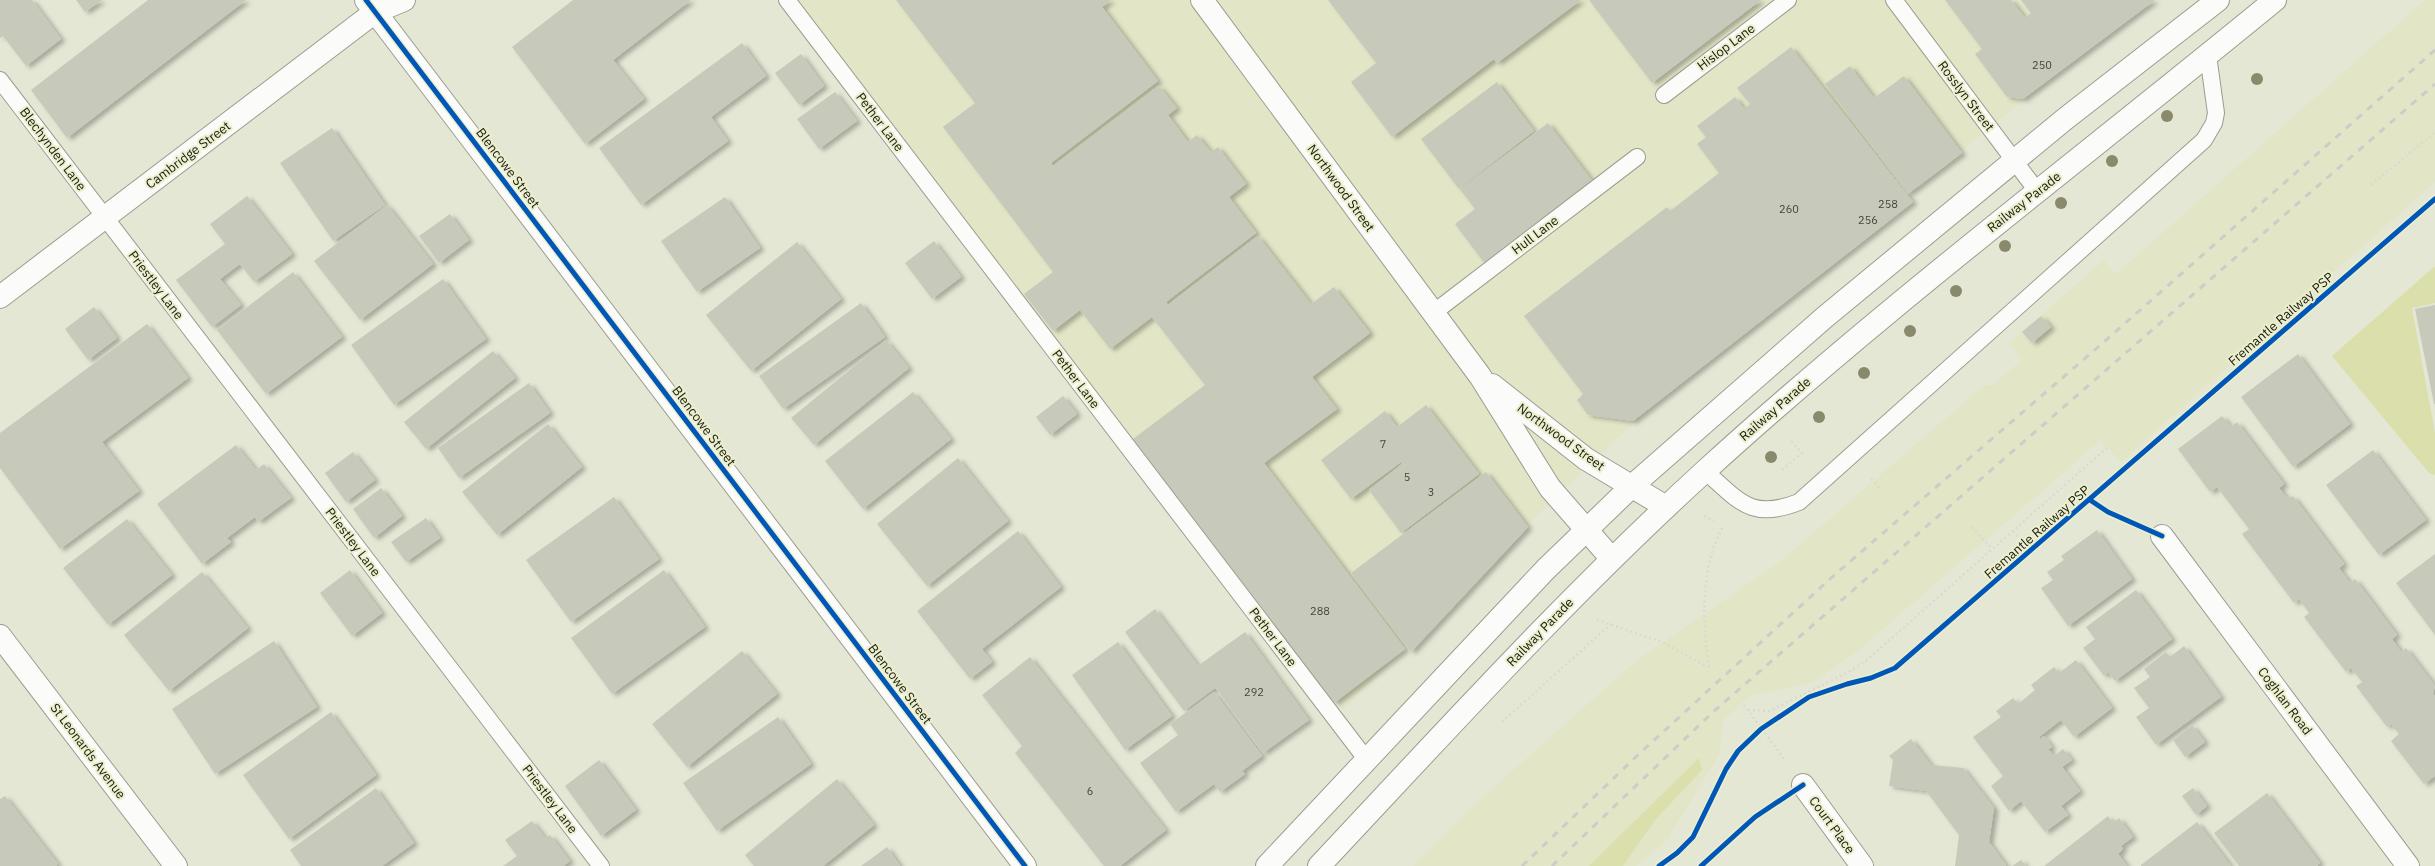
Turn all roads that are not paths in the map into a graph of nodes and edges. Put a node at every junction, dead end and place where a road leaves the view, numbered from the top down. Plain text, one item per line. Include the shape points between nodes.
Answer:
1 (404, 0) edge
2 (787, 0) edge
3 (1202, 0) edge
4 (1788, 0) edge
5 (1894, 0) edge
6 (2218, 0) edge
7 (2275, 0) edge
8 (375, 4) edge
9 (2208, 55) junction
10 (0, 80) edge
11 (1664, 95) dead end
12 (1637, 157) dead end
13 (2015, 161) junction
14 (2037, 191) junction
15 (105, 218) junction
16 (0, 297) edge
17 (1433, 313) junction
18 (1480, 376) junction
19 (1705, 471) junction
20 (1632, 486) junction
21 (1666, 507) junction
22 (1586, 530) junction
23 (2162, 536) dead end
24 (1611, 558) junction
25 (0, 636) edge
26 (1366, 759) junction
27 (1803, 785) road end
28 (176, 866) edge
29 (600, 866) edge
30 (1025, 866) edge
31 (1267, 866) edge
32 (1319, 866) edge
33 (1862, 866) edge
34 (2408, 866) edge

1 - 8 main road, Cambridge Street
2 - 26 lane, Pether Lane
3 - 17 main road, Northwood Street
4 - 11 lane, Hislop Lane
5 - 13 lane, Rosslyn Street
6 - 13 main road
7 - 9 main road, Railway Parade
8 - 15 main road, Cambridge Street
8 - 30 main road, Blencowe Street
9 - 14 main road, Railway Parade
9 - 19 lane via 2216,113 2214,123 2204,140 1799,502 1771,510 1755,509 1743,504
10 - 15 lane, Blechynden Lane
12 - 17 lane, Hull Lane
13 - 14 lane, Rosslyn Street
13 - 20 main road via 1825,317
14 - 19 main road, Railway Parade via 1857,337
15 - 16 main road, Cambridge Street
15 - 29 lane, Priestley Lane
17 - 18 main road, Northwood Street
18 - 20 main road, Northwood Street via 1586,459
18 - 22 main road, Northwood Street via 1550,488
19 - 21 main road, Railway Parade
20 - 21 main road, Northwood Street
20 - 22 main road
21 - 24 main road, Railway Parade
22 - 24 main road, Northwood Street
22 - 26 main road
23 - 34 main road, Coghlan Road
24 - 32 main road, Railway Parade
25 - 28 main road, St Leonards Avenue
26 - 31 main road
27 - 33 main road, Court Place

